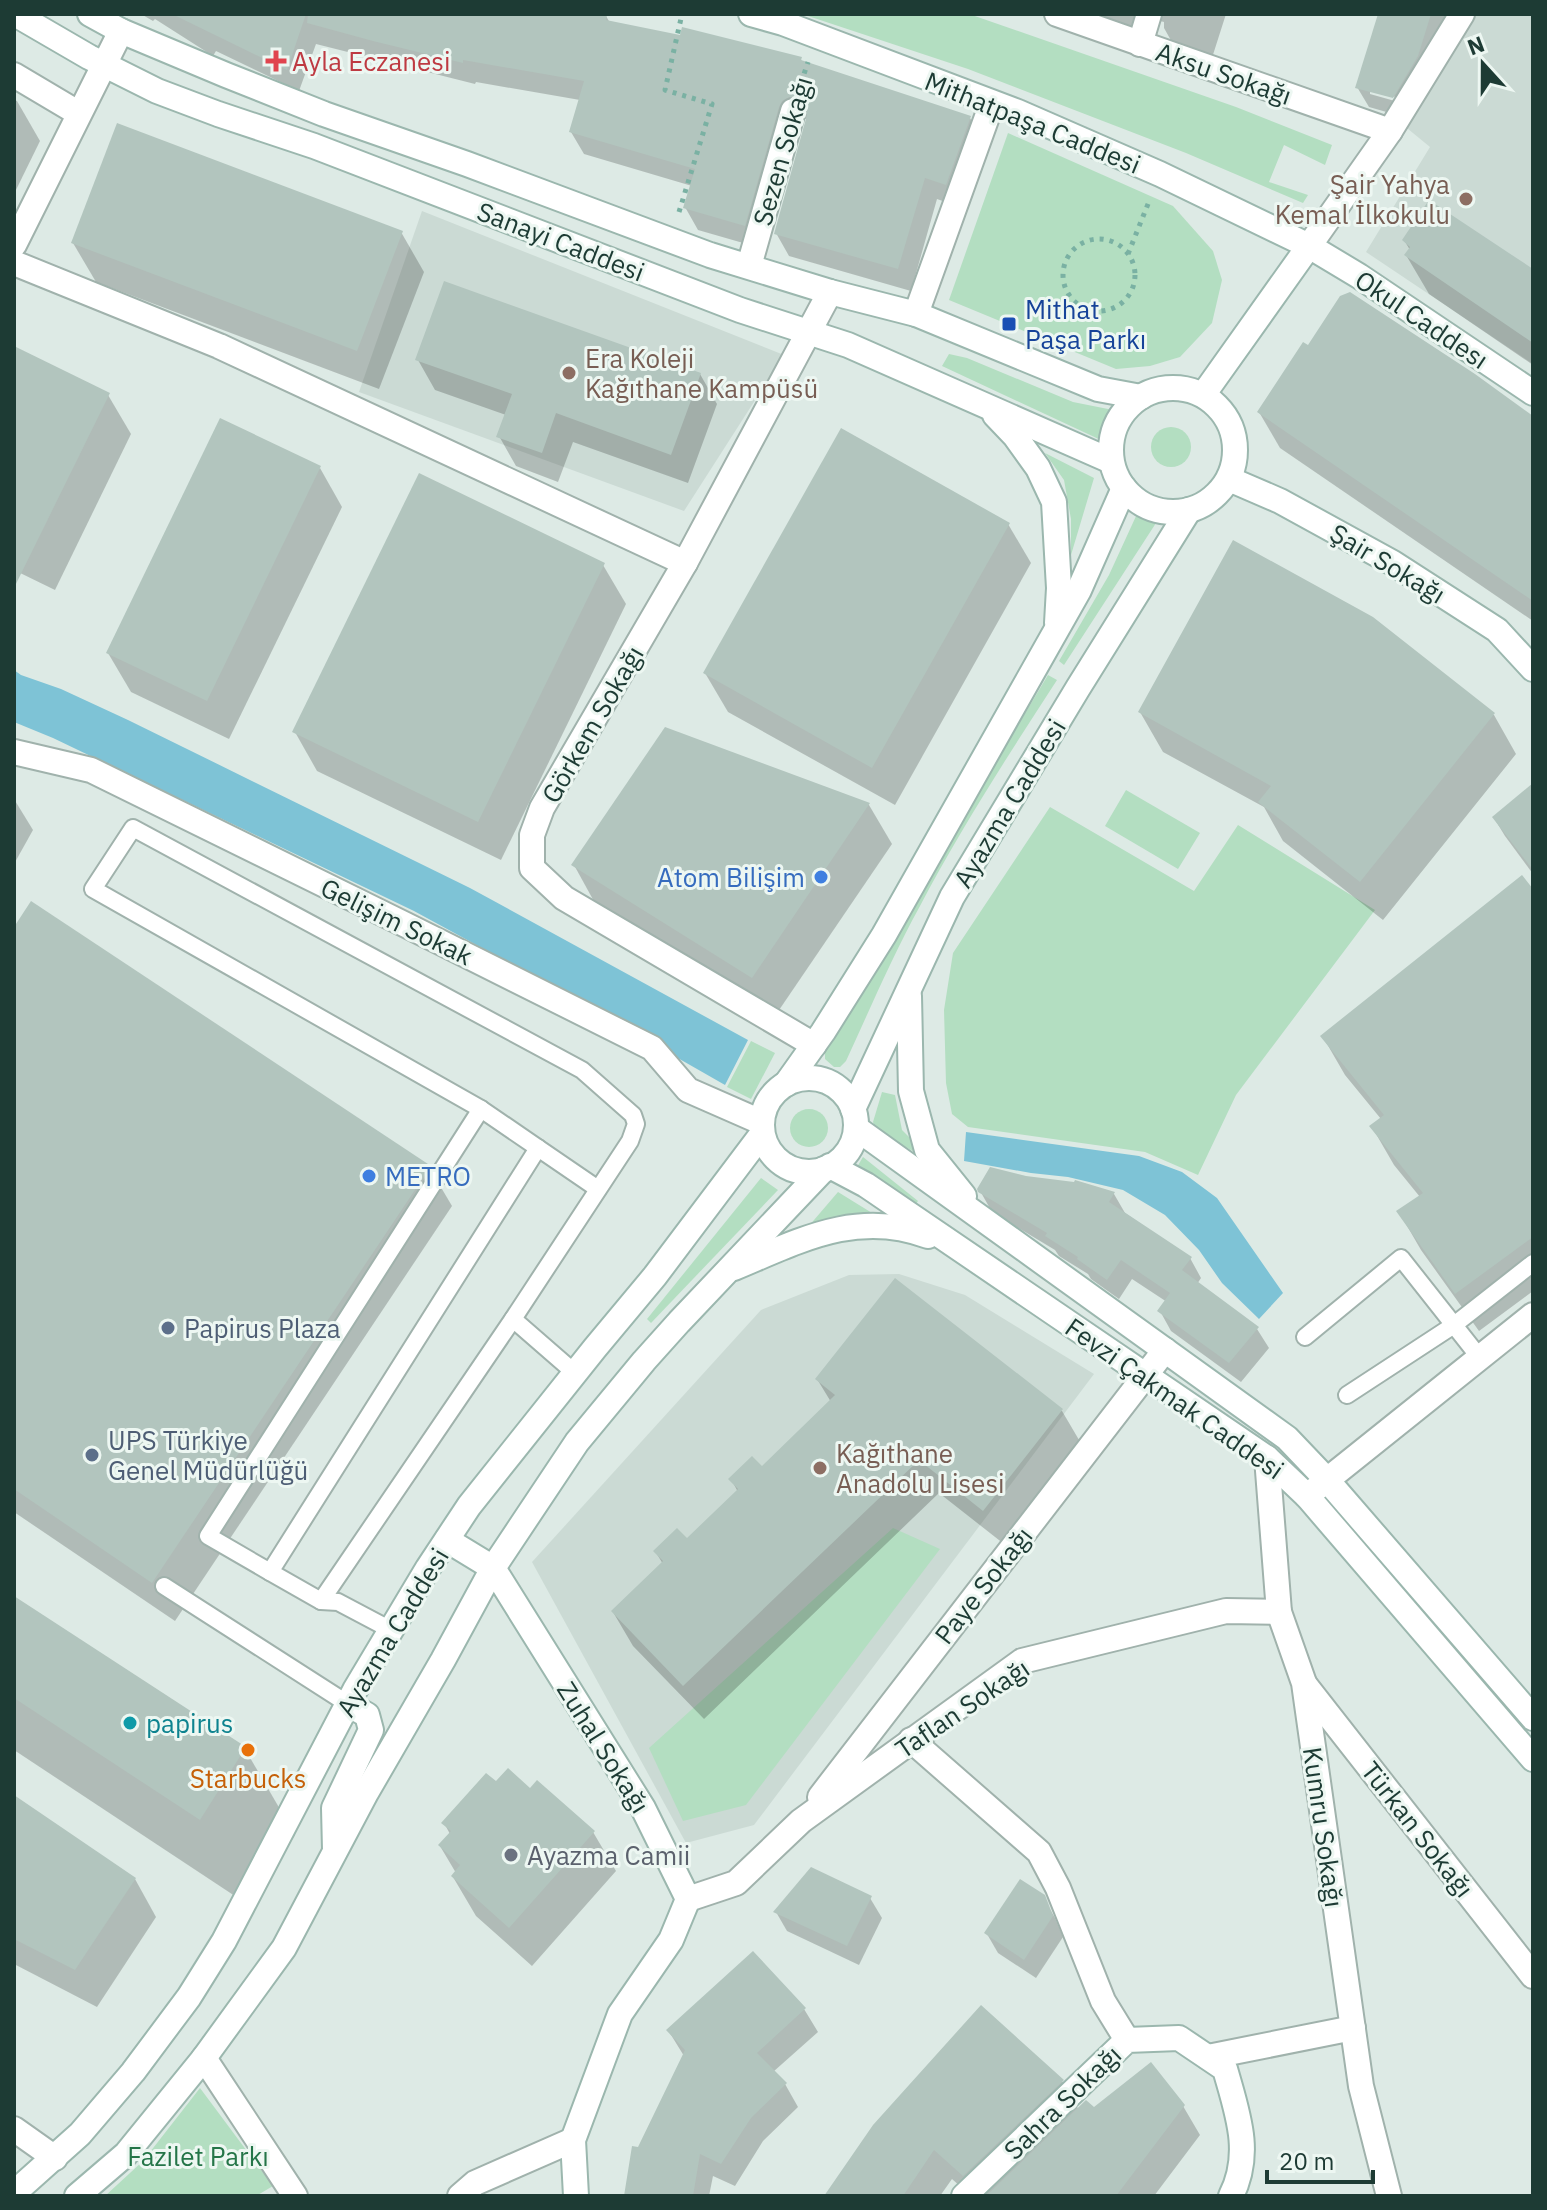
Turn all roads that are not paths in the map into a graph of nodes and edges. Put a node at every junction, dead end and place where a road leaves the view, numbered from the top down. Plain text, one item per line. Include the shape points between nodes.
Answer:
1 (15, 14) edge
2 (90, 14) edge
3 (751, 14) edge
4 (1057, 14) edge
5 (1149, 14) edge
6 (1462, 14) edge
7 (121, 31) junction
8 (1140, 44) junction
9 (103, 64) junction
10 (14, 75) edge
11 (992, 103) junction
12 (793, 111) road end
13 (78, 113) junction
14 (1390, 131) junction
15 (14, 245) edge
16 (1309, 246) junction
17 (14, 263) edge
18 (749, 266) junction
19 (830, 292) junction
20 (916, 314) junction
21 (810, 332) junction
22 (1533, 393) edge
23 (1203, 395) junction
24 (1141, 397) junction
25 (988, 407) junction
26 (1111, 461) junction
27 (1229, 479) junction
28 (1124, 488) junction
29 (1189, 510) junction
30 (685, 563) junction
31 (1057, 629) junction
32 (1533, 669) edge
33 (14, 752) edge
34 (909, 986) junction
35 (814, 1045) junction
36 (786, 1084) junction
37 (481, 1109) junction
38 (854, 1119) junction
39 (761, 1128) junction
40 (538, 1148) junction
41 (827, 1168) junction
42 (598, 1189) junction
43 (983, 1219) junction
44 (958, 1247) junction
45 (1533, 1263) edge
46 (724, 1272) junction
47 (1533, 1315) edge
48 (513, 1319) junction
49 (1454, 1325) junction
50 (1305, 1337) dead end
51 (1165, 1350) junction
52 (1480, 1358) junction
53 (575, 1373) junction
54 (1146, 1374) junction
55 (1347, 1395) dead end
56 (1267, 1458) junction
57 (1327, 1480) junction
58 (1307, 1496) junction
59 (447, 1540) junction
60 (493, 1568) junction
61 (270, 1572) junction
62 (164, 1586) dead end
63 (321, 1601) junction
64 (1279, 1612) junction
65 (391, 1630) junction
66 (1304, 1683) junction
67 (348, 1704) junction
68 (1533, 1718) edge
69 (911, 1740) junction
70 (1533, 1759) edge
71 (801, 1821) junction
72 (335, 1852) junction
73 (688, 1899) junction
74 (1533, 1976) edge
75 (1353, 2028) junction
76 (1127, 2040) junction
77 (1208, 2057) junction
78 (204, 2058) junction
79 (14, 2129) edge
80 (573, 2140) junction
81 (55, 2158) junction
82 (14, 2193) edge
83 (77, 2196) edge
84 (295, 2196) edge
85 (460, 2196) edge
86 (576, 2196) edge
87 (964, 2196) edge
88 (1231, 2196) edge
89 (1389, 2196) edge

1 - 9 main road, Sanayi Caddesi
2 - 7 main road, Sanayi Caddesi
3 - 11 main road, Mithatpaşa Caddesi
4 - 8 main road, Aksu Sokağı
5 - 8 main road
6 - 14 main road
7 - 9 main road
7 - 18 main road, Sanayi Caddesi via 324,114
8 - 14 main road, Aksu Sokağı
9 - 13 main road
9 - 21 main road, Sanayi Caddesi via 157,91
10 - 13 main road
11 - 16 main road, Mithatpaşa Caddesi via 1160,174
11 - 20 main road
12 - 18 main road, Sezen Sokağı
13 - 15 main road
14 - 16 main road
16 - 22 main road, Okul Caddesı
16 - 23 main road
17 - 30 main road via 219,346
18 - 19 main road, Sanayi Caddesi
19 - 20 main road, Sanayi Caddesi
19 - 21 main road, Görkem Sokağı
20 - 24 main road, Sanayi Caddesi via 1098,389
21 - 25 main road, Sanayi Caddesi
21 - 30 main road, Görkem Sokağı
23 - 24 main road via 1161,388
23 - 27 main road via 1217,404 1233,431 1236,456
24 - 26 main road via 1116,424
25 - 26 main road, Sanayi Caddesi
25 - 31 main road via 1038,468 1054,502
26 - 28 main road
27 - 29 main road via 1212,499
27 - 32 main road, Şair Sokağı via 1393,563 1497,630
28 - 29 main road via 1156,510
28 - 31 main road, Ayazma Caddesi
29 - 34 main road, Ayazma Caddesi via 952,897
30 - 35 main road, Görkem Sokağı via 542,808 532,835 532,868 564,898
31 - 35 main road, Ayazma Caddesi via 884,935
33 - 39 main road, Gelişim Sokak via 91,770 652,1048 688,1090
34 - 38 main road, Ayazma Caddesi
34 - 43 main road via 911,1091 927,1150
35 - 36 main road, Ayazma Caddesi
36 - 38 main road via 802,1078 833,1084 846,1095
36 - 39 main road, Ayazma Caddesi via 769,1099
37 - 40 lane
37 - 42 lane via 93,889 133,828 582,1070 633,1115 636,1124
37 - 61 lane via 208,1536
38 - 41 main road via 856,1136 847,1153
38 - 43 main road, Fevzi Çakmak Caddesi
39 - 41 main road via 778,1161 808,1172
39 - 53 main road, Ayazma Caddesi via 655,1276
40 - 42 lane
40 - 61 lane
41 - 44 main road, Fevzi Çakmak Caddesi via 866,1185
41 - 46 main road, Ayazma Caddesi
42 - 48 lane
43 - 51 main road, Fevzi Çakmak Caddesi
44 - 46 main road via 881,1225 837,1229
44 - 54 main road, Fevzi Çakmak Caddesi
45 - 49 lane
46 - 60 main road, Ayazma Caddesi via 577,1442
47 - 52 main road
48 - 53 lane
48 - 63 lane
49 - 50 lane via 1401,1258
49 - 52 lane
49 - 55 lane
51 - 54 main road, Paye Sokağı
51 - 57 main road, Fevzi Çakmak Caddesi via 1287,1438
52 - 57 main road
53 - 59 main road, Ayazma Caddesi
54 - 56 main road, Fevzi Çakmak Caddesi
54 - 71 main road, Paye Sokağı
56 - 58 main road, Fevzi Çakmak Caddesi
56 - 64 main road, Kumru Sokağı
57 - 58 main road
57 - 68 main road, Fevzi Çakmak Caddesi
58 - 70 main road, Fevzi Çakmak Caddesi
59 - 60 main road
59 - 65 main road, Ayazma Caddesi
60 - 72 main road, Ayazma Caddesi
60 - 73 main road, Zuhal Sokağı via 643,1808
61 - 63 lane
62 - 67 lane
63 - 65 lane via 338,1602
64 - 66 main road, Kumru Sokağı
64 - 69 main road, Taflan Sokağı via 1226,1611 1022,1661
65 - 67 main road, Ayazma Caddesi
66 - 74 main road, Türkan Sokağı
66 - 75 main road, Kumru Sokağı
67 - 72 main road via 367,1715 371,1730 334,1808
67 - 81 main road, Ayazma Caddesi via 224,1941 189,1997 124,2082
69 - 71 main road, Taflan Sokağı
69 - 76 main road via 1039,1852 1103,2001
71 - 73 main road, Taflan Sokağı via 736,1883
72 - 78 main road, Ayazma Caddesi via 284,1948
73 - 80 main road via 671,1940 620,2014
75 - 77 main road
75 - 89 main road, Kumru Sokağı via 1361,2086
76 - 77 main road, Sahra Sokağı via 1179,2038
76 - 87 main road, Sahra Sokağı
77 - 88 main road, Sahra Sokağı via 1225,2069 1242,2130 1239,2180
78 - 83 main road, Ayazma Caddesi via 126,2154
78 - 84 main road
79 - 81 main road
80 - 85 main road via 475,2183
80 - 86 main road
81 - 82 main road, Ayazma Caddesi

